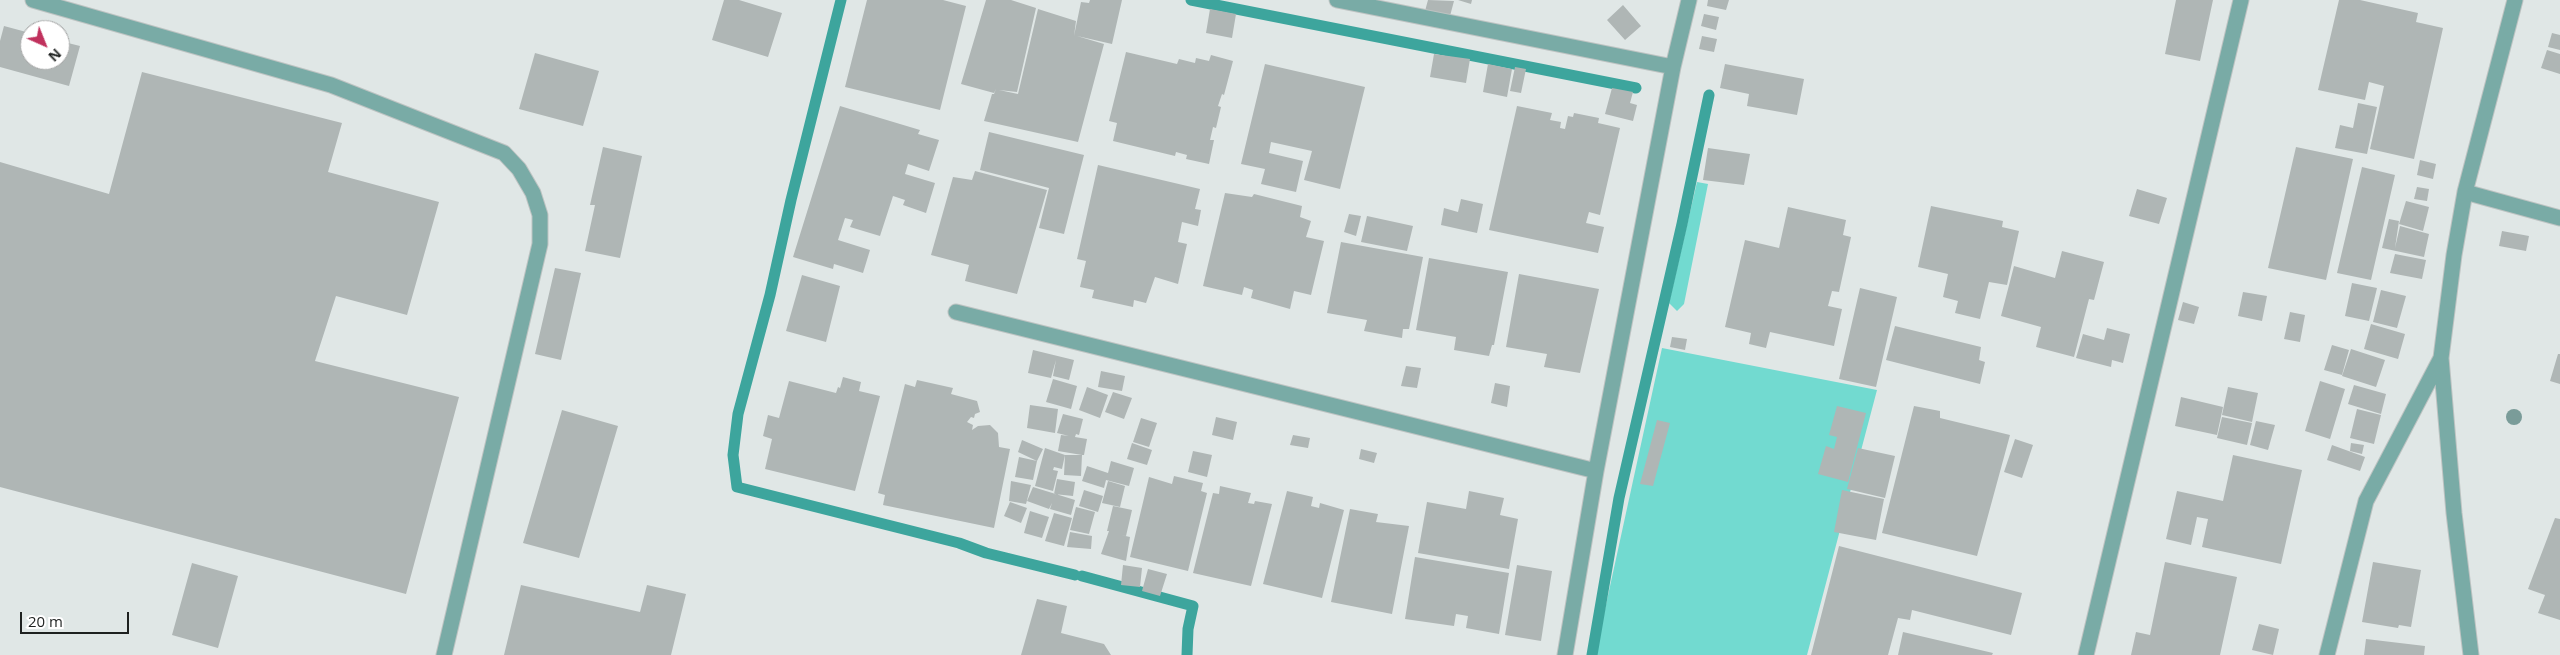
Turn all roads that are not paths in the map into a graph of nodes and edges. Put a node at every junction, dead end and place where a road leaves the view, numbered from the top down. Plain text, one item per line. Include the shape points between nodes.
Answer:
1 (33, 0) edge
2 (1337, 0) edge
3 (1689, 0) edge
4 (2241, 0) edge
5 (2515, 0) edge
6 (1673, 67) junction
7 (2465, 192) junction
8 (2560, 218) edge
9 (956, 312) dead end
10 (2441, 358) junction
11 (1596, 471) junction
12 (444, 655) edge
13 (1565, 655) edge
14 (2086, 655) edge
15 (2327, 655) edge
16 (2471, 655) edge

1 - 12 street via 331,85 504,153 519,169 533,193 540,215 540,244
2 - 6 street
3 - 6 street
4 - 14 street
5 - 7 street
6 - 11 street
7 - 8 street
7 - 10 street
9 - 11 street
10 - 15 street via 2366,501
10 - 16 street via 2454,513
11 - 13 street

